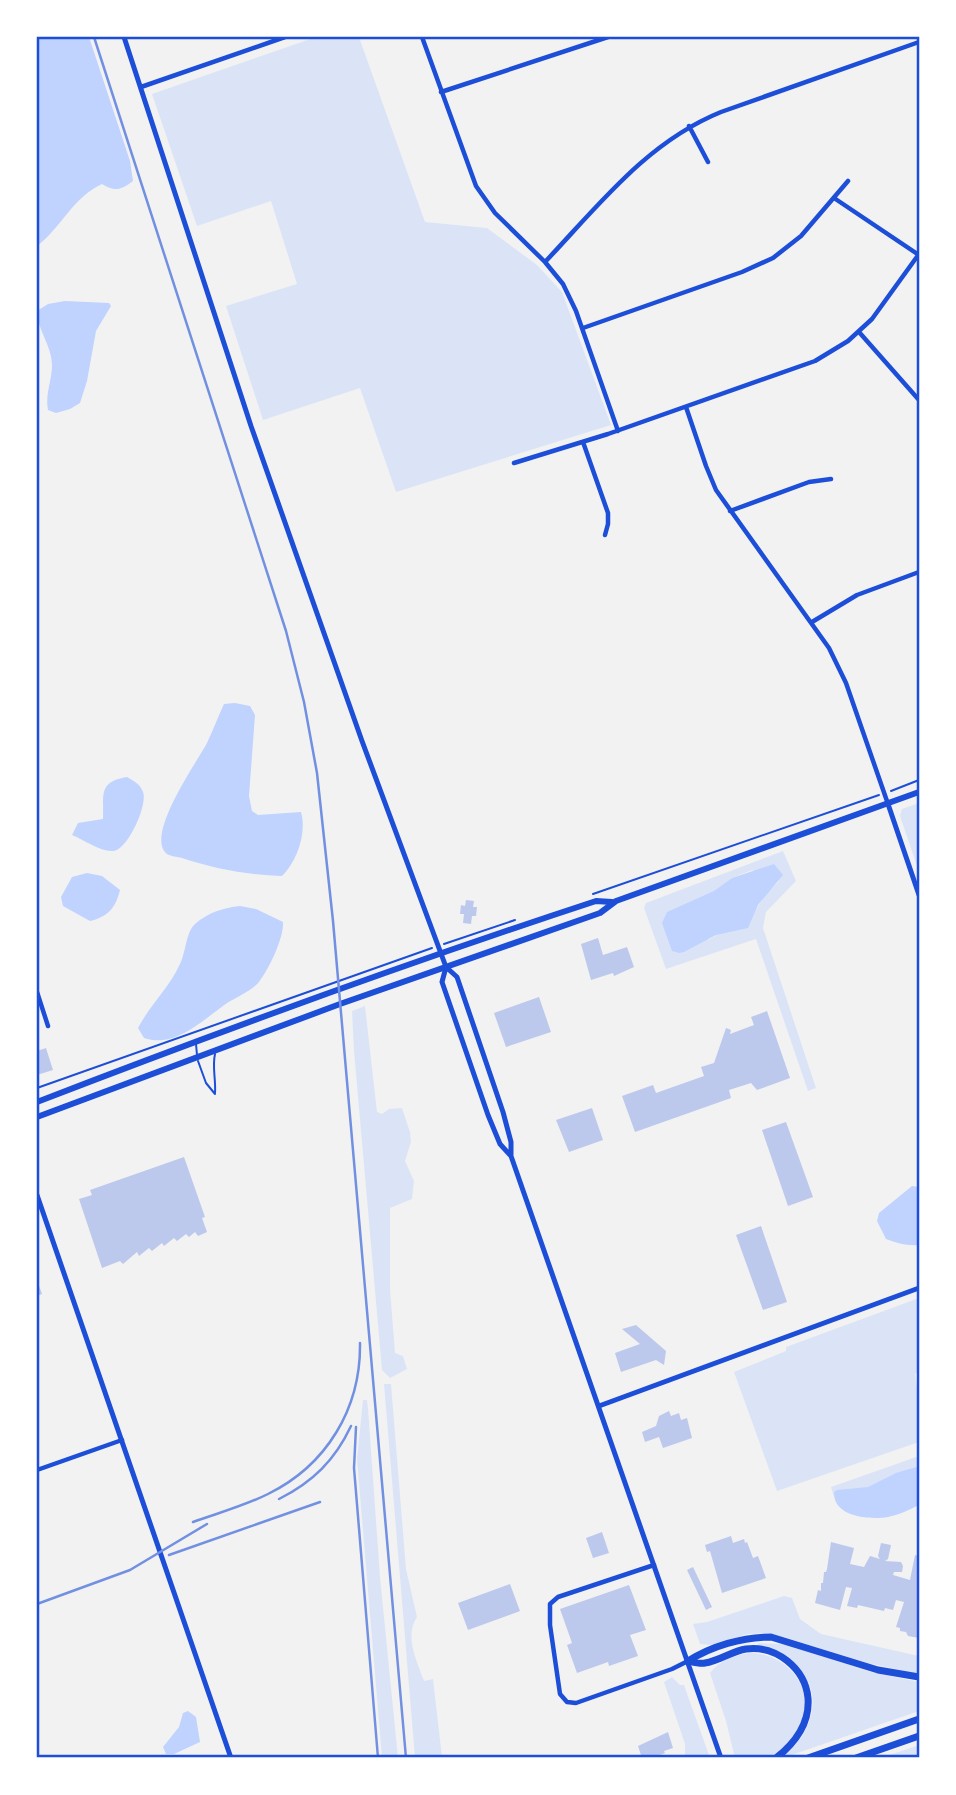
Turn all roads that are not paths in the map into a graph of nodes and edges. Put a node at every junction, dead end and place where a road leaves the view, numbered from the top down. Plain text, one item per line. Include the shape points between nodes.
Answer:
1 (124, 37) edge
2 (285, 37) edge
3 (422, 37) edge
4 (608, 37) edge
5 (919, 43) edge
6 (141, 87) junction
7 (441, 92) junction
8 (689, 126) junction
9 (708, 162) dead end
10 (848, 181) dead end
11 (834, 198) junction
12 (919, 254) edge
13 (545, 262) junction
14 (583, 328) junction
15 (859, 332) junction
16 (919, 400) edge
17 (686, 407) junction
18 (618, 431) junction
19 (583, 442) junction
20 (514, 463) dead end
21 (831, 479) dead end
22 (730, 511) junction
23 (605, 535) dead end
24 (919, 572) edge
25 (812, 622) junction
26 (919, 792) edge
27 (888, 804) junction
28 (918, 890) edge
29 (612, 902) junction
30 (441, 953) junction
31 (446, 967) junction
32 (37, 992) edge
33 (48, 1026) dead end
34 (196, 1041) junction
35 (217, 1050) junction
36 (197, 1057) junction
37 (37, 1102) edge
38 (37, 1117) edge
39 (511, 1156) junction
40 (37, 1195) edge
41 (919, 1289) edge
42 (599, 1406) junction
43 (122, 1440) junction
44 (37, 1470) edge
45 (654, 1565) junction
46 (688, 1661) junction
47 (919, 1677) edge
48 (919, 1719) edge
49 (919, 1736) edge
50 (231, 1758) edge
51 (721, 1758) edge
52 (776, 1758) edge
53 (808, 1758) edge
54 (856, 1758) edge

1 - 6 street
2 - 6 street
3 - 7 street
4 - 7 street
5 - 8 street
6 - 30 street via 269,477
7 - 13 street via 481,193
8 - 9 street
8 - 13 street via 643,159
10 - 11 street
11 - 12 street
11 - 14 street via 801,236 758,266
12 - 15 street via 884,306
13 - 14 street via 563,284
14 - 18 street
15 - 16 street
15 - 17 street via 814,361
17 - 18 street
17 - 22 street via 710,478
18 - 19 street
19 - 20 street
19 - 23 street via 608,513
21 - 22 street via 809,482
22 - 25 street
24 - 25 street via 857,595
25 - 27 street via 846,683
26 - 27 main road
27 - 28 street
27 - 29 main road
29 - 30 main road via 596,901
29 - 31 main road via 600,913
30 - 31 street
30 - 34 main road
31 - 35 main road
31 - 39 street via 457,977 503,1112
31 - 39 street via 442,982 488,1115 500,1144
32 - 33 street
34 - 36 lane
34 - 37 main road
35 - 36 main road
35 - 36 lane via 215,1094
36 - 38 main road
39 - 42 street
40 - 43 street
41 - 42 street
42 - 45 street
43 - 44 street
43 - 50 street
45 - 46 street
45 - 46 street via 558,1597 550,1604 560,1694 567,1702 576,1703
46 - 47 highway via 728,1644 771,1637 878,1670
46 - 51 street
46 - 52 highway via 705,1663 748,1648 777,1654 792,1665 805,1685 807,1716 792,1744
48 - 53 highway
49 - 54 highway

